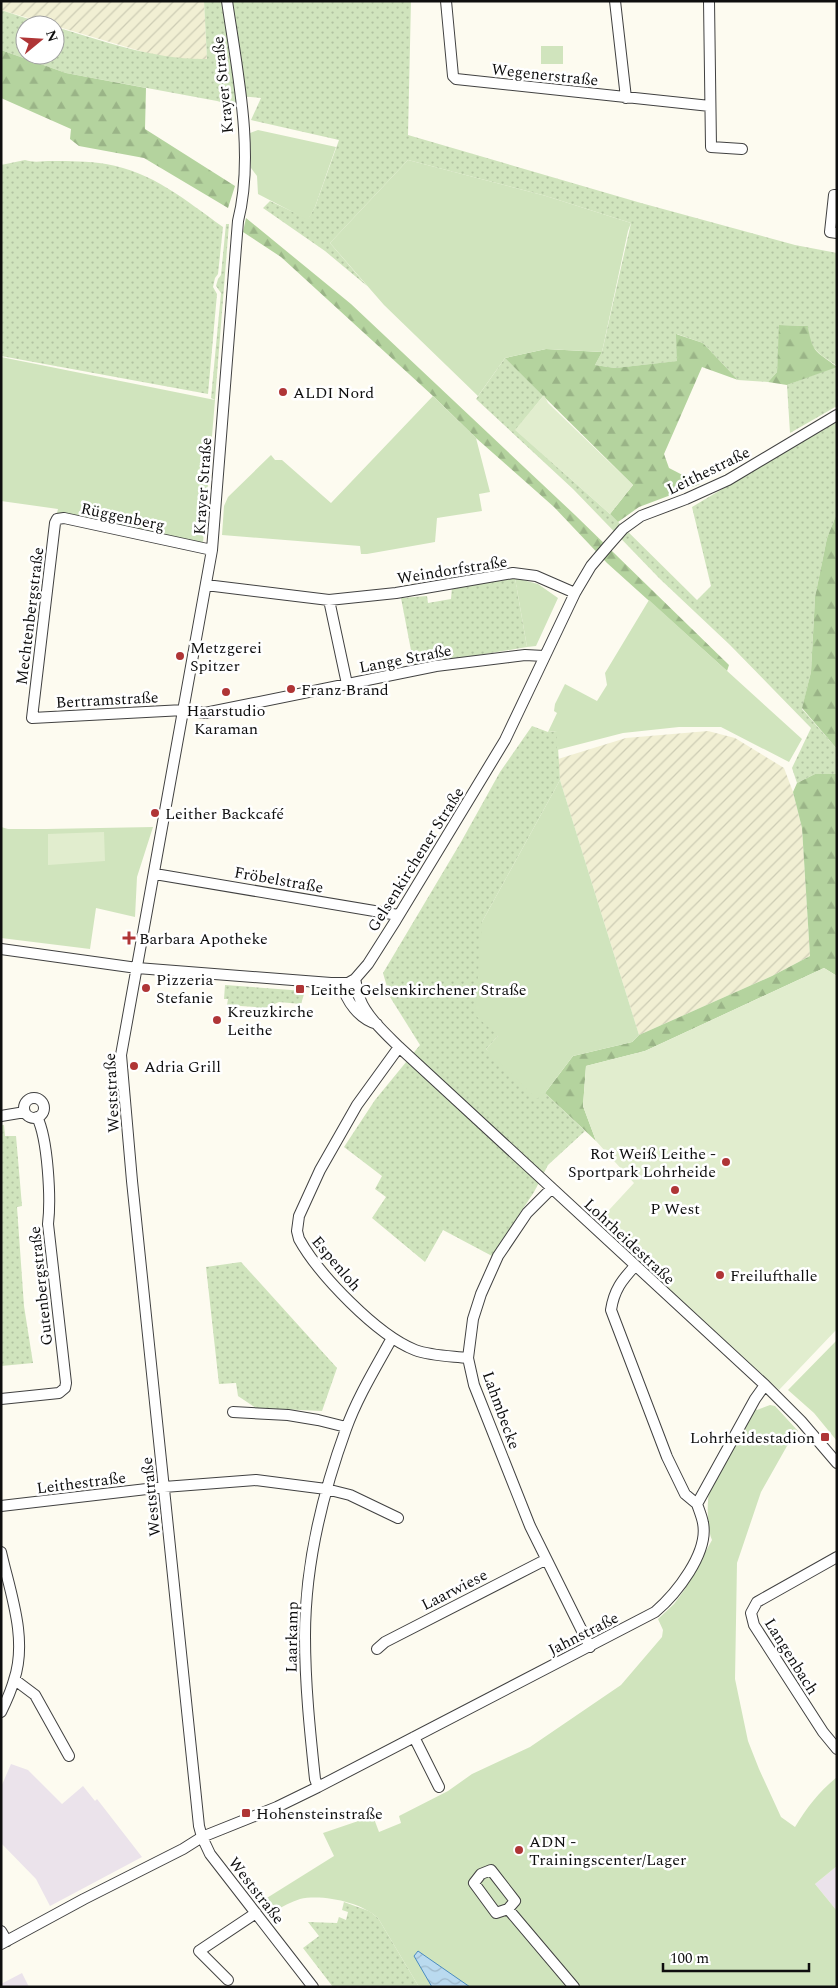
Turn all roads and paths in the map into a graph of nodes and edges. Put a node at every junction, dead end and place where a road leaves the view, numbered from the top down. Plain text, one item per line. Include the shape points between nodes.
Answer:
1 (227, 1) edge
2 (446, 1) edge
3 (615, 1) edge
4 (709, 1) edge
5 (626, 98) junction
6 (710, 106) junction
7 (742, 149) dead end
8 (837, 195) edge
9 (837, 233) edge
10 (837, 415) edge
11 (58, 519) joint
12 (212, 550) junction
13 (598, 558) joint
14 (206, 585) junction
15 (575, 593) junction
16 (329, 600) junction
17 (544, 656) junction
18 (347, 684) junction
19 (184, 710) junction
20 (32, 718) joint
21 (154, 874) junction
22 (398, 916) junction
23 (1, 950) edge
24 (138, 968) junction
25 (355, 979) junction
26 (342, 984) junction
27 (377, 1024) junction
28 (399, 1046) junction
29 (25, 1112) junction
30 (1, 1116) edge
31 (37, 1117) junction
32 (551, 1189) junction
33 (635, 1266) junction
34 (392, 1338) junction
35 (468, 1358) junction
36 (765, 1385) junction
37 (1, 1399) edge
38 (233, 1412) dead end
39 (346, 1427) junction
40 (837, 1463) edge
41 (164, 1487) junction
42 (326, 1489) junction
43 (697, 1504) junction
44 (1, 1506) edge
45 (398, 1518) dead end
46 (1, 1552) edge
47 (837, 1557) edge
48 (545, 1560) junction
49 (590, 1647) junction
50 (377, 1648) dead end
51 (15, 1680) junction
52 (1, 1712) edge
53 (414, 1737) junction
54 (837, 1749) edge
55 (70, 1756) dead end
56 (318, 1787) junction
57 (439, 1787) dead end
58 (202, 1837) junction
59 (508, 1909) dead end
60 (256, 1913) junction
61 (1, 1931) edge
62 (4, 1943) edge
63 (228, 1980) dead end
64 (313, 1987) edge
65 (574, 1987) edge

1 - 12 street, Krayer Straße via 241,104 246,181 237,230
2 - 5 street, Wegenerstraße via 453,76 456,79
3 - 5 street
4 - 6 street
5 - 6 street, Wegenerstraße
6 - 7 street via 711,147
8 - 9 street via 834,195 830,232
10 - 13 street, Leithestraße via 728,480 641,516 624,529
11 - 12 street, Rüggenberg
11 - 20 street, Mechtenbergstraße
12 - 14 street, Krayer Straße
13 - 15 street, Gelsenkirchener Straße
14 - 16 street, Weindorfstraße
14 - 19 street, Krayer Straße
15 - 16 street, Weindorfstraße via 544,578 513,573 396,593
15 - 17 street, Gelsenkirchener Straße
16 - 18 street
17 - 18 street, Lange Straße via 525,654 436,666
17 - 22 street, Gelsenkirchener Straße via 505,740
18 - 19 street, Lange Straße via 205,713
19 - 20 street, Bertramstraße
19 - 21 street, Krayer Straße
21 - 22 street, Fröbelstraße
21 - 24 street, Krayer Straße
22 - 25 street, Gelsenkirchener Straße
23 - 24 street, Gelsenkirchener Straße
24 - 26 street, Gelsenkirchener Straße
24 - 41 street, Weststraße via 121,1055
25 - 26 street, Gelsenkirchener Straße
25 - 27 street, Lohrheidestraße via 360,1000
26 - 27 street, Lohrheidestraße via 352,1005 367,1021
27 - 28 street, Lohrheidestraße
28 - 32 street, Lohrheidestraße
28 - 34 street, Espenloh via 357,1105 320,1170 299,1216 297,1231 302,1245 336,1288
29 - 30 street, Gutenbergstraße
29 - 31 street via 30,1117
29 - 31 street, Gutenbergstraße via 25,1103 37,1099 43,1107
31 - 37 street, Gutenbergstraße via 42,1129 46,1164 50,1206 48,1224 66,1383 59,1393
32 - 33 street, Lohrheidestraße
32 - 35 street, Lahmbecke via 527,1213 498,1256 473,1319
33 - 36 street, Lohrheidestraße
33 - 43 street, Jahnstraße via 618,1284 611,1310 667,1457 685,1494
34 - 35 street, Espenloh via 415,1350
34 - 39 street, Laarkamp
35 - 48 street, Lahmbecke via 474,1385
36 - 40 street, Lohrheidestraße
36 - 43 street
38 - 39 street via 296,1416
39 - 42 street, Laarkamp
41 - 42 street via 256,1480
41 - 44 street, Leithestraße
41 - 58 street, Weststraße
42 - 45 street via 361,1499
42 - 56 street, Laarkamp via 307,1590 305,1634 310,1727
43 - 49 street, Jahnstraße via 704,1524 702,1538 691,1570 677,1589 654,1612
46 - 51 street via 19,1634
47 - 54 street, Langenbach via 757,1602 751,1614 754,1625
48 - 49 street, Lahmbecke
48 - 50 street, Laarwiese
49 - 53 street, Jahnstraße
51 - 52 street
51 - 55 street via 34,1695
53 - 56 street, Jahnstraße
53 - 57 street
56 - 58 street, Jahnstraße
58 - 60 street, Weststraße via 213,1858
58 - 62 street
59 - 65 street
60 - 63 street via 199,1951
60 - 64 street, Weststraße
61 - 62 street

